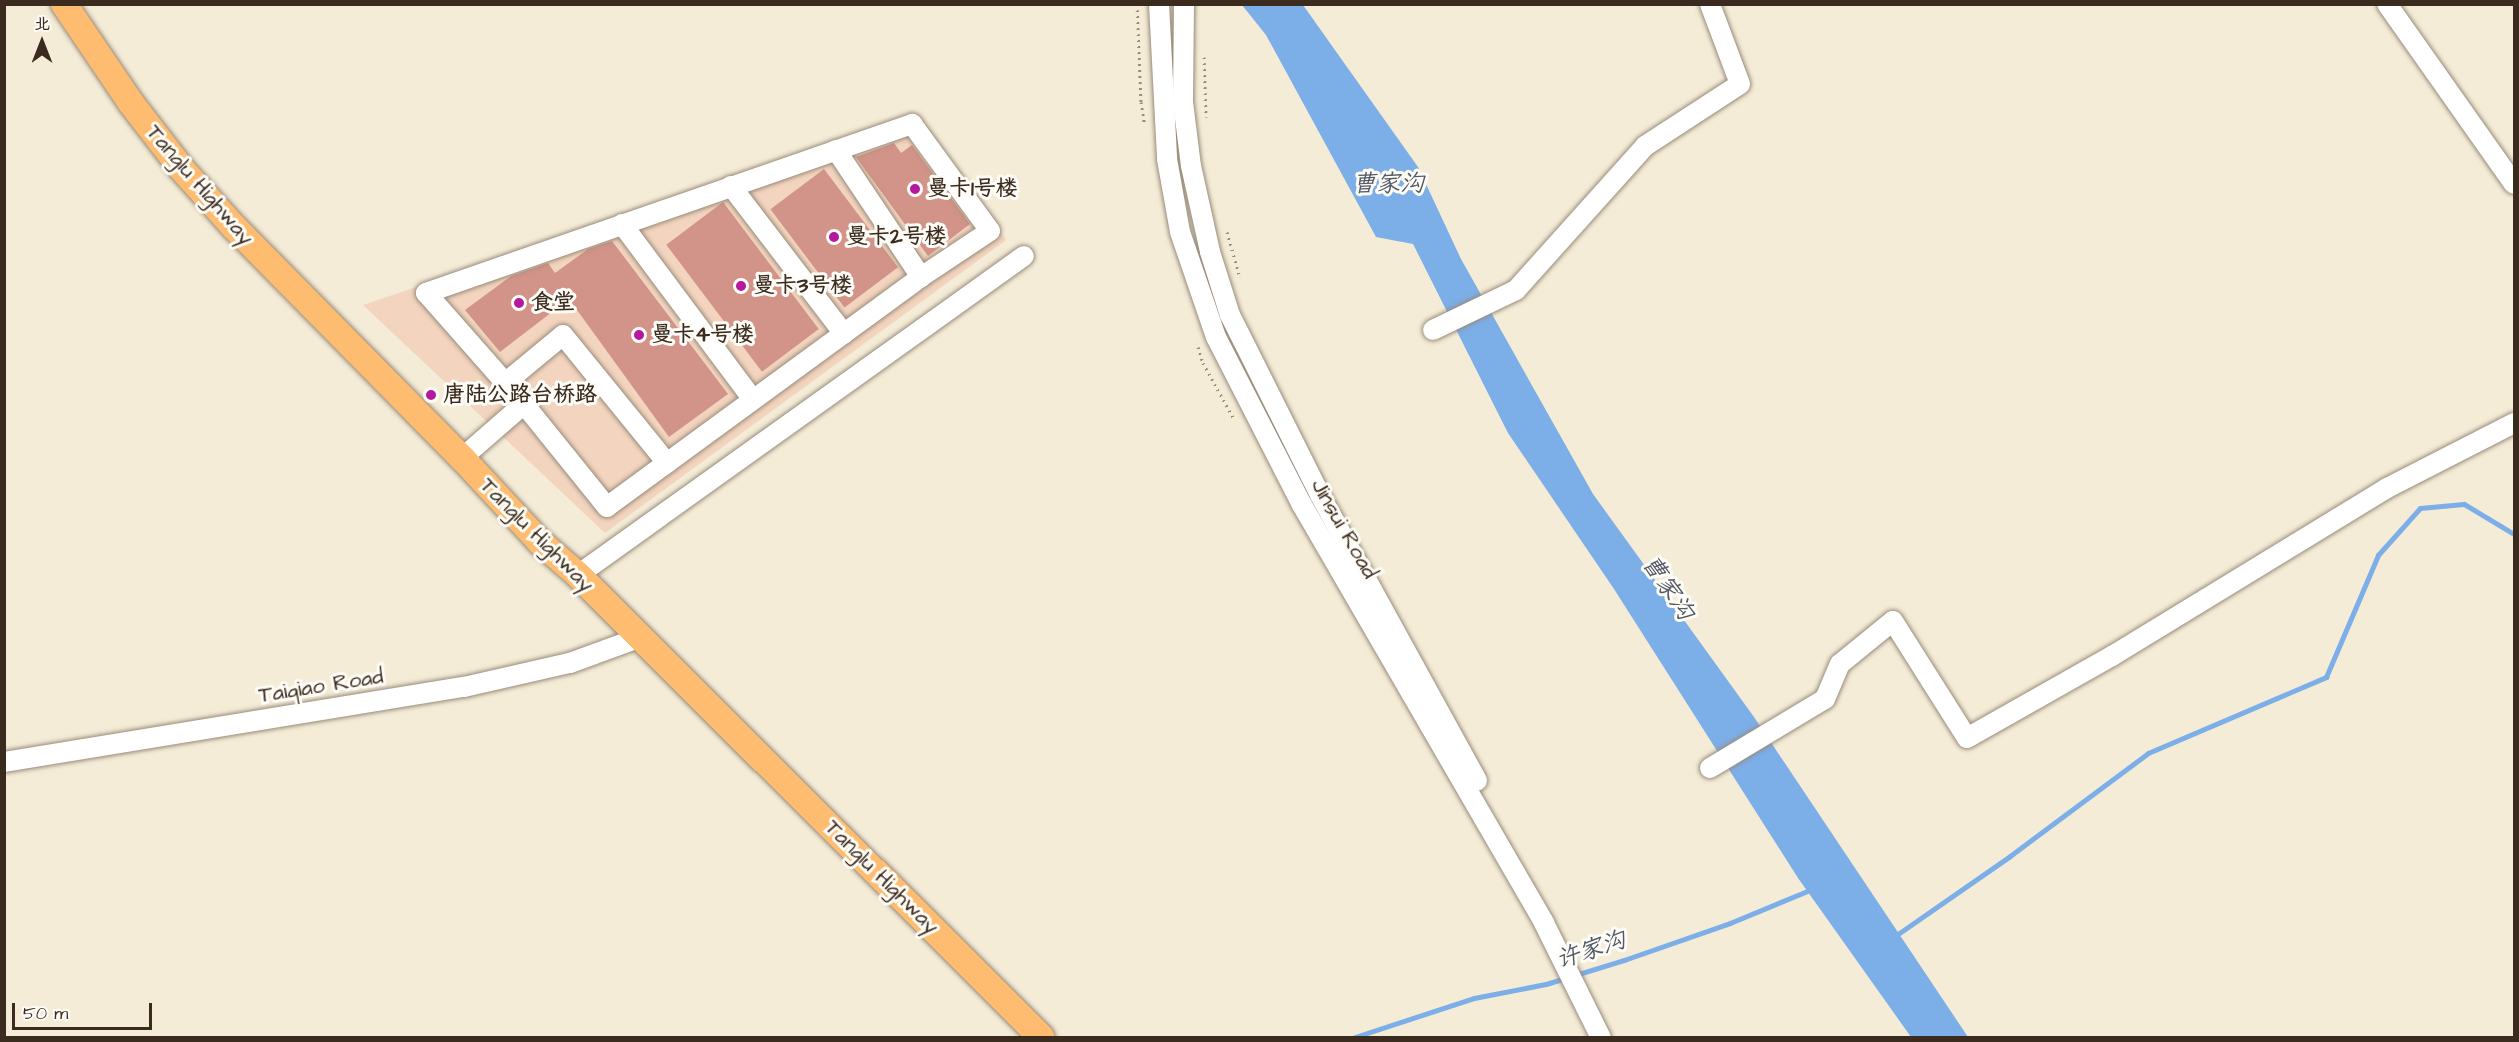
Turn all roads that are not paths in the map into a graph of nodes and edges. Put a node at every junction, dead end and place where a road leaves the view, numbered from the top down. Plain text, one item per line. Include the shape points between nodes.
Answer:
1 (64, 4) edge
2 (1159, 4) edge
3 (1184, 4) edge
4 (1710, 4) edge
5 (2387, 4) edge
6 (836, 150) junction
7 (2514, 184) edge
8 (731, 186) junction
9 (622, 224) junction
10 (1024, 256) dead end
11 (921, 277) junction
12 (1432, 330) dead end
13 (843, 334) junction
14 (505, 383) junction
15 (753, 400) junction
16 (524, 405) junction
17 (2514, 423) edge
18 (462, 458) junction
19 (667, 463) junction
20 (578, 575) junction
21 (641, 637) junction
22 (4, 762) edge
23 (1710, 768) dead end
24 (1548, 921) junction
25 (1585, 996) junction
26 (1042, 1038) edge
27 (1601, 1038) edge
28 (1611, 1038) edge

1 - 18 main road, Tanglu Highway via 131,104 181,168 283,278
2 - 24 street, Jinsui Road via 1169,169 1180,232 1216,337 1302,505
3 - 24 street, Jinsui Road via 1184,102 1191,166 1210,252 1230,315 1320,495
4 - 12 street via 1740,84 1645,146 1516,290
5 - 7 street
6 - 8 street
6 - 11 street
6 - 11 street via 912,124 990,231
8 - 9 street
8 - 13 street
9 - 14 street via 426,292
9 - 15 street
10 - 20 street
11 - 13 street
13 - 15 street
14 - 16 street
14 - 19 street via 563,335
15 - 19 street
16 - 18 street
16 - 19 street via 607,507
17 - 23 street via 2387,488 2112,656 1967,738 1893,621 1840,664 1826,699
18 - 20 main road, Tanglu Highway via 540,542
20 - 21 main road, Tanglu Highway
21 - 22 street, Taiqiao Road via 570,663 464,687
21 - 26 main road, Tanglu Highway
24 - 25 street, Jinsui Road
25 - 27 street, Jinsui Road
25 - 28 street, Jinsui Road

